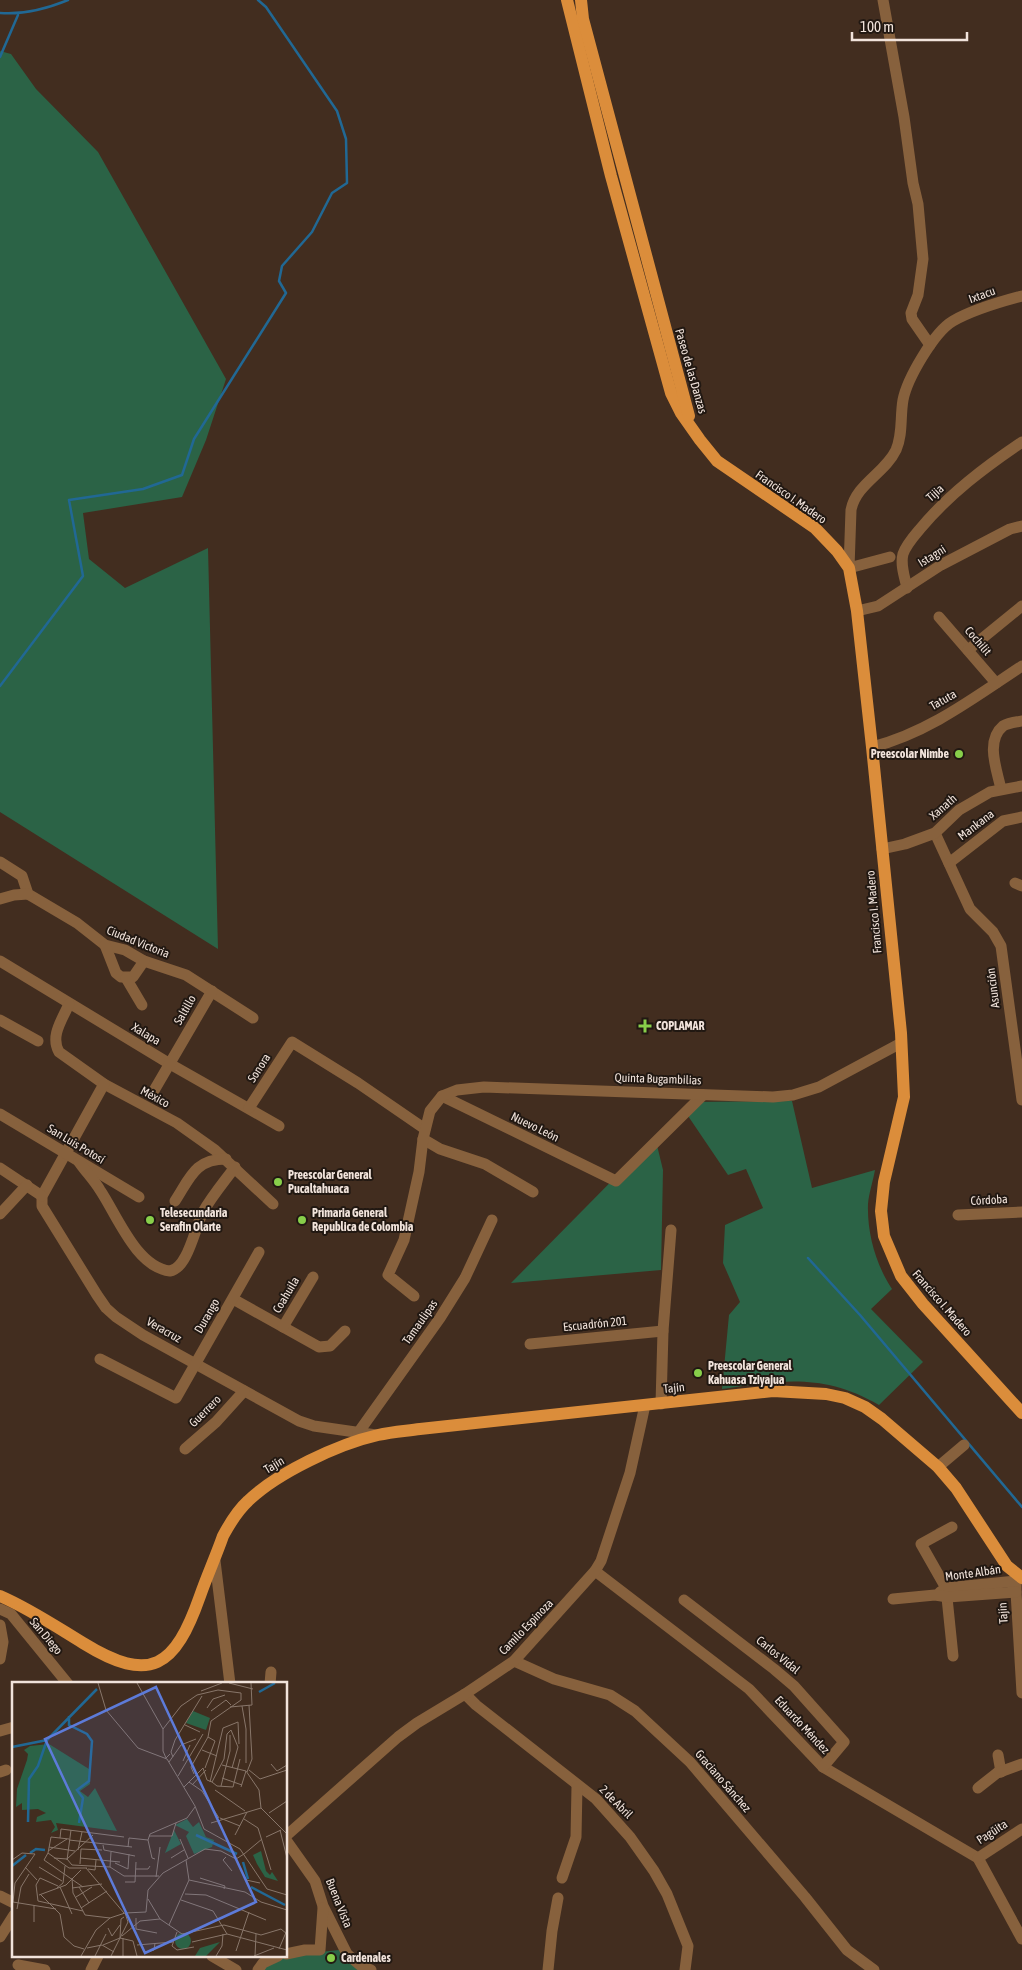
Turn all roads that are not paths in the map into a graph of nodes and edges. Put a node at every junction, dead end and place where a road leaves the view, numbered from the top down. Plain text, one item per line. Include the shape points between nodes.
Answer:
1 (568, 0) edge
2 (581, 0) edge
3 (883, 0) edge
4 (618, 174) junction
5 (1022, 296) edge
6 (930, 345) junction
7 (694, 430) joint
8 (1022, 442) edge
9 (1022, 526) edge
10 (890, 557) dead end
11 (849, 568) junction
12 (907, 588) junction
13 (1022, 606) edge
14 (857, 611) junction
15 (939, 617) dead end
16 (968, 650) junction
17 (1022, 666) edge
18 (996, 683) junction
19 (1022, 721) edge
20 (872, 747) junction
21 (1022, 786) edge
22 (1001, 789) junction
23 (1022, 818) edge
24 (935, 833) junction
25 (882, 849) junction
26 (0, 862) edge
27 (949, 863) junction
28 (28, 894) junction
29 (0, 899) edge
30 (105, 946) junction
31 (0, 961) edge
32 (144, 961) junction
33 (126, 978) junction
34 (212, 991) junction
35 (69, 1004) junction
36 (142, 1005) dead end
37 (253, 1018) dead end
38 (1012, 1019) edge
39 (0, 1020) edge
40 (38, 1042) dead end
41 (901, 1043) junction
42 (170, 1064) junction
43 (104, 1084) junction
44 (152, 1094) dead end
45 (702, 1094) junction
46 (442, 1096) junction
47 (1022, 1100) edge
48 (249, 1108) junction
49 (0, 1114) edge
50 (279, 1126) dead end
51 (424, 1134) junction
52 (66, 1153) junction
53 (79, 1162) junction
54 (231, 1163) junction
55 (0, 1168) edge
56 (27, 1185) junction
57 (533, 1192) dead end
58 (42, 1196) junction
59 (139, 1197) dead end
60 (175, 1201) dead end
61 (273, 1204) dead end
62 (1022, 1212) edge
63 (0, 1214) edge
64 (958, 1215) dead end
65 (492, 1220) dead end
66 (671, 1230) dead end
67 (259, 1252) dead end
68 (313, 1277) dead end
69 (414, 1296) dead end
70 (233, 1299) junction
71 (283, 1327) junction
72 (345, 1331) dead end
73 (664, 1331) junction
74 (530, 1344) dead end
75 (100, 1359) dead end
76 (195, 1363) junction
77 (244, 1391) junction
78 (662, 1404) junction
79 (645, 1405) junction
80 (1022, 1413) edge
81 (358, 1433) junction
82 (378, 1435) junction
83 (964, 1445) dead end
84 (185, 1449) dead end
85 (938, 1467) junction
86 (952, 1527) dead end
87 (215, 1562) junction
88 (595, 1571) junction
89 (1019, 1582) edge
90 (947, 1593) junction
91 (0, 1596) edge
92 (893, 1599) dead end
93 (684, 1600) dead end
94 (0, 1610) edge
95 (0, 1625) edge
96 (953, 1656) dead end
97 (0, 1659) edge
98 (514, 1661) junction
99 (58, 1679) edge
100 (230, 1682) edge
101 (1022, 1693) edge
102 (466, 1694) junction
103 (998, 1754) dead end
104 (1022, 1764) edge
105 (823, 1767) junction
106 (1001, 1772) junction
107 (577, 1786) junction
108 (978, 1788) dead end
109 (1022, 1828) edge
110 (288, 1836) edge
111 (288, 1841) edge
112 (978, 1858) junction
113 (562, 1878) dead end
114 (0, 1896) edge
115 (558, 1898) dead end
116 (12, 1902) edge
117 (323, 1906) junction
118 (12, 1918) edge
119 (0, 1937) edge
120 (1022, 1939) edge
121 (288, 1954) edge
122 (97, 1958) edge
123 (215, 1958) edge
124 (274, 1958) edge
125 (19, 1964) edge
126 (45, 1970) edge
127 (91, 1970) edge
128 (236, 1970) edge
129 (258, 1970) edge
130 (371, 1970) edge
131 (548, 1970) edge
132 (685, 1970) edge
133 (874, 1970) edge

1 - 4 main road, Paseo de las Danzas
2 - 4 main road, Paseo de las Danzas
3 - 6 street via 918,204 923,259 912,319
4 - 7 main road, Paseo de las Danzas via 671,393
5 - 6 street, Ixtacu via 952,321
6 - 11 street via 903,400 896,449 853,502
7 - 11 main road, Francisco I. Madero via 708,451 727,469 815,528
8 - 12 street, Tijia via 974,476 934,512 911,540 903,554 902,565
9 - 12 street, Istagni via 1010,529 941,565
10 - 11 street
11 - 14 main road, Francisco I. Madero
12 - 14 street, Istagni via 878,606
13 - 16 street
14 - 20 main road, Francisco I. Madero
15 - 16 street, Cochilit
16 - 18 street, Cochilit
17 - 18 street, Tatuta
18 - 20 street, Tatuta via 930,724
19 - 22 street via 1004,725 993,744
20 - 25 main road, Francisco I. Madero
21 - 22 street, Xanath
22 - 24 street, Xanath via 959,810
23 - 27 street, Mankana via 1003,821
24 - 25 street, Xanath
24 - 27 street, Asunción
25 - 41 main road, Francisco I. Madero
26 - 28 street via 22,876
27 - 38 street, Asunción via 970,909 1001,946
28 - 29 street
28 - 30 street, Ciudad Victoria via 77,923
30 - 32 street, Ciudad Victoria via 126,950
30 - 33 street via 116,973
31 - 35 street, Xalapa
32 - 33 street via 132,977
32 - 34 street, Ciudad Victoria via 186,975
33 - 36 street
34 - 37 street, Ciudad Victoria
34 - 42 street, Saltillo
35 - 42 street, Xalapa
35 - 43 street, México via 54,1037 55,1045 59,1052
38 - 47 street, Asunción
39 - 40 street
41 - 45 street, Quinta Bugambilias via 819,1087 793,1095
41 - 80 main road, Francisco I. Madero via 904,1097 884,1182 881,1211 884,1236 901,1276
42 - 44 street, Saltillo
42 - 48 street, Xalapa
43 - 52 street
43 - 54 street, México via 177,1124
45 - 46 street, Quinta Bugambilias via 484,1087 456,1090
45 - 46 street, Nuevo León via 616,1181
46 - 51 street via 430,1111
48 - 50 street, Xalapa
48 - 51 street, Sonora via 292,1042 358,1083
49 - 52 street, San Luis Potosí
51 - 57 street via 440,1148 485,1164
51 - 69 street via 404,1240 388,1275
52 - 53 street, San Luis Potosí
52 - 58 street
53 - 54 street via 142,1256 153,1265 170,1271 178,1268
53 - 59 street, San Luis Potosí
54 - 60 street via 210,1160 202,1164
54 - 61 street, México
55 - 56 street
56 - 58 street
56 - 63 street
58 - 76 street, Veracruz via 42,1206 106,1308 144,1335
62 - 64 street, Córdoba
65 - 81 street, Tamaulipas via 466,1278
66 - 73 street
67 - 70 street, Durango
68 - 71 street, Coahuila
70 - 71 street
70 - 76 street, Durango
71 - 72 street via 324,1348
73 - 74 street, Escuadrón 201
73 - 78 street
75 - 76 street, Durango via 176,1398
76 - 77 street, Veracruz
77 - 81 street, Veracruz via 299,1421
77 - 84 street, Guerrero
78 - 79 main road, Tajín
78 - 85 main road, Tajín via 773,1392 844,1398 882,1418
79 - 82 main road, Tajín
79 - 88 street, Camilo Espinoza via 630,1473
81 - 82 street, Veracruz
82 - 87 main road, Tajín via 333,1450 271,1482 247,1501 232,1520
83 - 85 street
85 - 89 main road, Tajín via 956,1488
86 - 90 street via 921,1544
87 - 91 main road, Tajín via 182,1640 170,1655 152,1664 118,1662 40,1615
87 - 100 street
88 - 98 street, Camilo Espinoza
88 - 105 street, Eduardo Méndez via 749,1689
89 - 90 street, Monte Albán
89 - 101 street, Tajín
90 - 92 street, Monte Albán
90 - 96 street
93 - 105 street, Carlos Vidal via 794,1686 844,1742
94 - 99 street, San Diego via 11,1614
95 - 97 street via 3,1642
98 - 102 street, Camilo Espinoza
98 - 133 street, Graciano Sánchez via 554,1678 610,1695 635,1711 690,1762 847,1950
102 - 107 street, 2 de Abril
102 - 110 street, Camilo Espinoza via 398,1737
103 - 106 street
104 - 106 street
105 - 112 street, Eduardo Méndez
106 - 108 street
107 - 113 street via 576,1837
107 - 132 street, 2 de Abril via 608,1811 654,1871 688,1946
109 - 112 street, Pagüita
111 - 117 street, Buena Vista via 315,1881
112 - 120 street
114 - 116 street
115 - 131 street
117 - 121 street via 320,1950
117 - 130 street, Buena Vista via 347,1954
118 - 119 street
122 - 127 street
123 - 128 street
124 - 129 street via 263,1963
125 - 126 street

